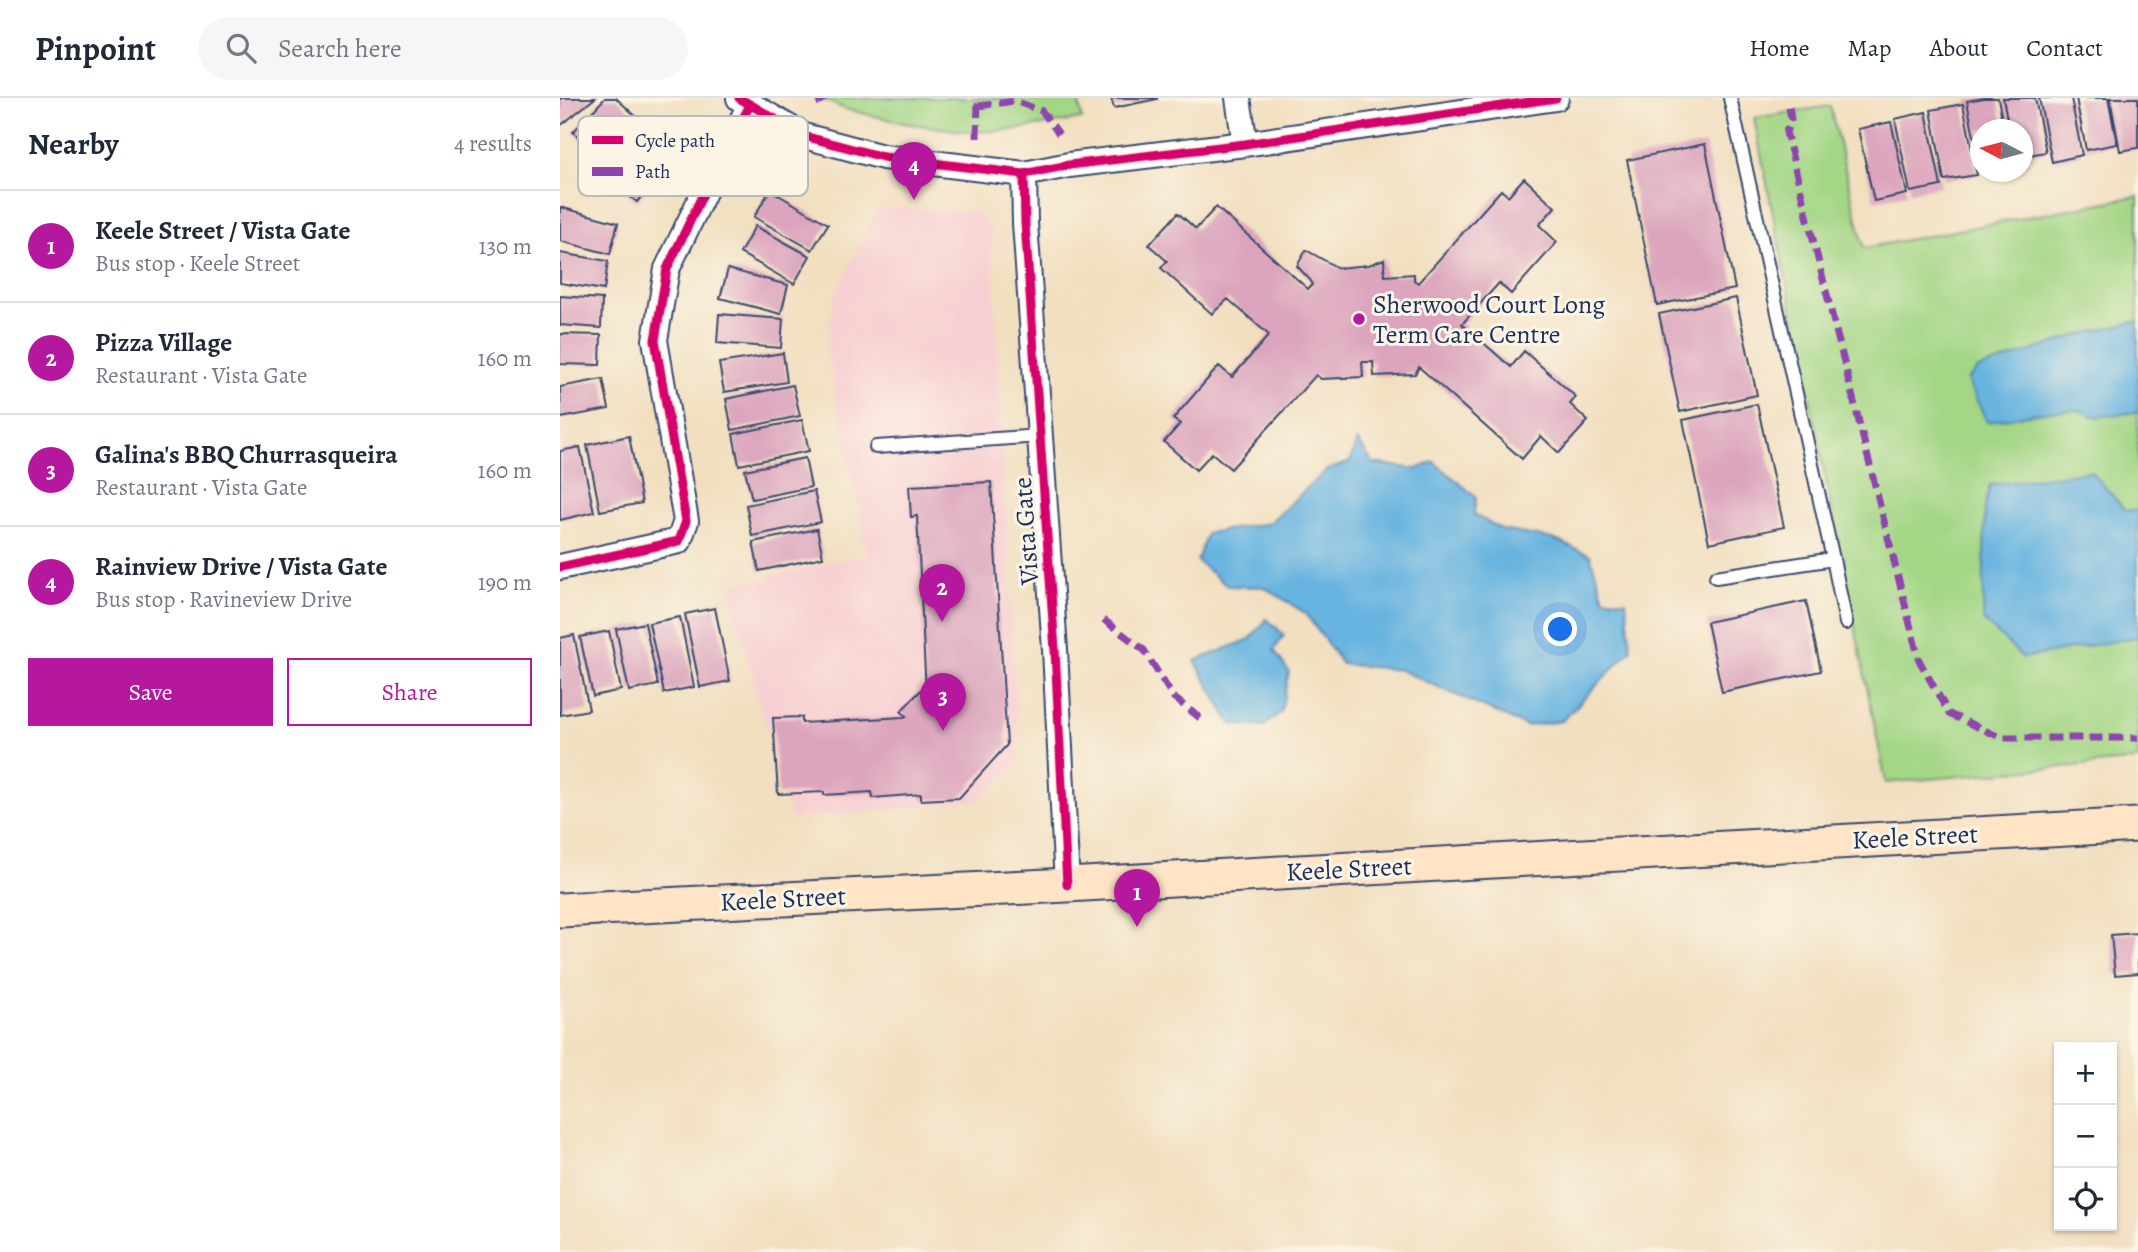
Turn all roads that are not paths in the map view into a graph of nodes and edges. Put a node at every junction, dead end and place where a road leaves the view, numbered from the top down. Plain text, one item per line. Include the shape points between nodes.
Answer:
1 (1238, 98) edge
2 (1556, 98) edge
3 (1730, 98) edge
4 (744, 102) edge
5 (769, 116) edge
6 (808, 137) edge
7 (1245, 144) junction
8 (1024, 174) junction
9 (702, 196) edge
10 (1040, 436) junction
11 (876, 447) dead end
12 (1833, 559) junction
13 (560, 567) edge
14 (1716, 577) dead end
15 (1846, 623) dead end
16 (2138, 825) edge
17 (1067, 885) junction
18 (560, 911) edge

1 - 7 street
2 - 7 street
3 - 12 lane
4 - 5 street
6 - 8 street via 883,157
7 - 8 street
8 - 10 street, Vista Gate
9 - 13 street via 667,269 655,340 686,521 679,541
10 - 11 lane
10 - 17 street, Vista Gate
12 - 14 lane
12 - 15 lane
16 - 17 main road, Keele Street
17 - 18 main road, Keele Street

